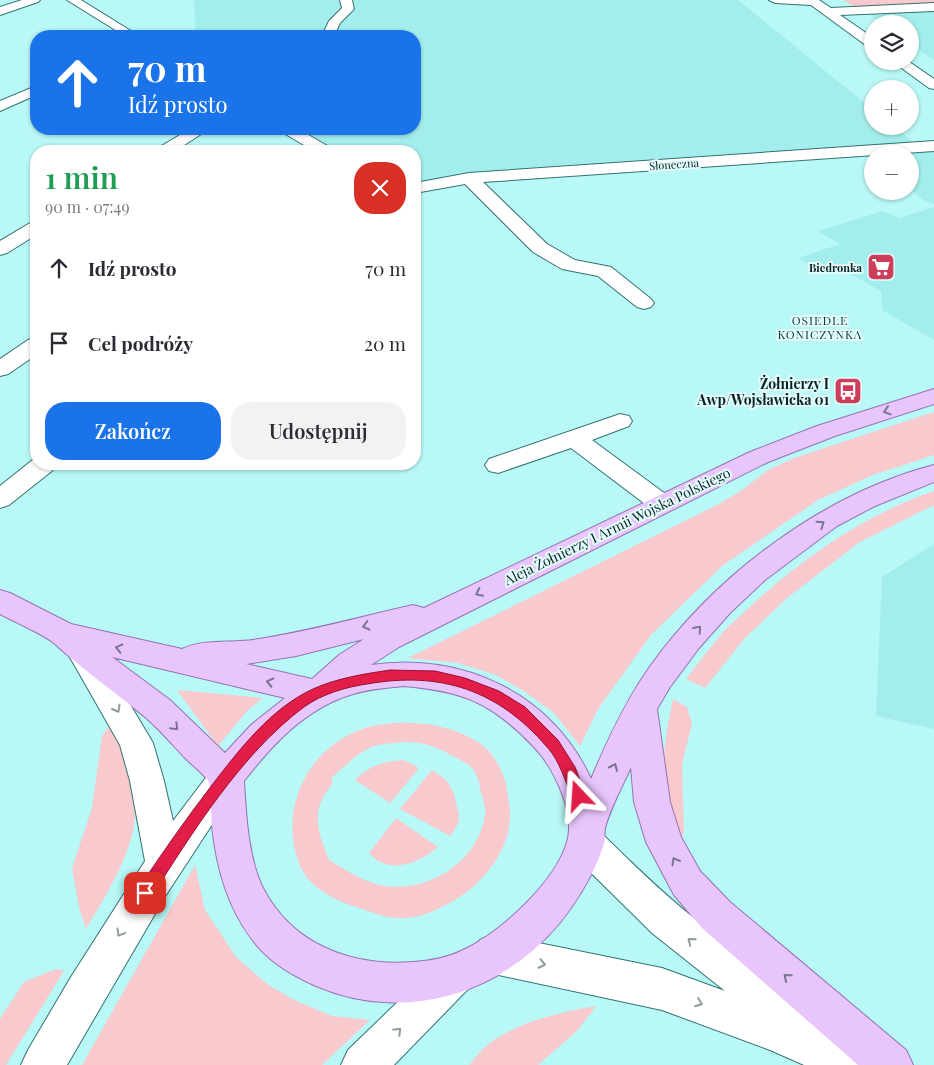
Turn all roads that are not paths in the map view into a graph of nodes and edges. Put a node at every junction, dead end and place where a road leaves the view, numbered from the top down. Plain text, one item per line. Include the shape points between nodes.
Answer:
1 (34, 0) edge
2 (73, 0) edge
3 (346, 0) edge
4 (775, 0) edge
5 (812, 1) edge
6 (904, 4) edge
7 (934, 7) edge
8 (0, 11) edge
9 (827, 12) junction
10 (927, 21) dead end
11 (123, 30) edge
12 (330, 30) edge
13 (864, 37) edge
14 (912, 70) edge
15 (934, 72) edge
16 (916, 73) junction
17 (934, 85) edge
18 (30, 93) edge
19 (0, 107) edge
20 (191, 135) edge
21 (297, 135) edge
22 (174, 145) edge
23 (315, 145) edge
24 (934, 146) edge
25 (469, 178) junction
26 (421, 187) edge
27 (30, 231) edge
28 (0, 249) edge
29 (644, 303) dead end
30 (30, 349) edge
31 (0, 369) edge
32 (934, 396) edge
33 (620, 421) dead end
34 (574, 438) junction
35 (498, 465) dead end
36 (36, 470) edge
37 (934, 473) edge
38 (0, 499) edge
39 (662, 504) junction
40 (0, 601) edge
41 (448, 609) junction
42 (73, 643) junction
43 (166, 659) junction
44 (318, 693) junction
45 (641, 709) junction
46 (226, 777) junction
47 (586, 835) junction
48 (164, 864) junction
49 (494, 954) junction
50 (455, 974) junction
51 (42, 1065) edge
52 (363, 1065) edge
53 (854, 1065) edge
54 (877, 1065) edge
55 (891, 1065) edge

1 - 8 street
2 - 11 street
3 - 12 street via 348,9
4 - 5 street
5 - 9 street
6 - 7 street
6 - 9 street
6 - 10 street
9 - 13 street
14 - 16 street
15 - 16 street
16 - 17 street
18 - 19 street
20 - 22 street
21 - 23 street
24 - 25 street, Słoneczna
25 - 26 street, Słoneczna
25 - 29 street via 540,248 569,265 604,271
27 - 28 street
30 - 31 street
32 -> 39 main road, Aleja Żołnierzy I Armii Wojska Polskiego via 781,448
33 - 34 street
34 - 35 street
34 - 39 street
36 - 38 street
45 -> 37 main road via 687,642 749,577 825,521 864,500
39 -> 41 main road, Aleja Żołnierzy I Armii Wojska Polskiego
40 - 42 main road
41 -> 43 main road via 251,652
41 - 44 main road, Aleja Żołnierzy I Armii Wojska Polskiego via 388,639 350,663
43 -> 42 main road
42 -> 46 main road via 158,709
42 -> 48 street via 136,742
44 -> 43 main road
44 - 46 main road via 274,723
44 - 47 main road via 355,681 404,674 453,679 494,694 520,711 562,756 576,786
47 -> 45 main road
55 -> 45 main road via 716,915 687,883 664,842 652,802
46 - 48 street
46 - 50 main road via 228,813 241,875 249,900 276,938 314,966 345,977 401,983 426,982
47 - 49 main road via 563,887 528,928
54 -> 47 street via 694,944 659,914
48 -> 51 street
49 - 50 main road
49 -> 53 street via 662,990 776,1031
52 -> 50 street

